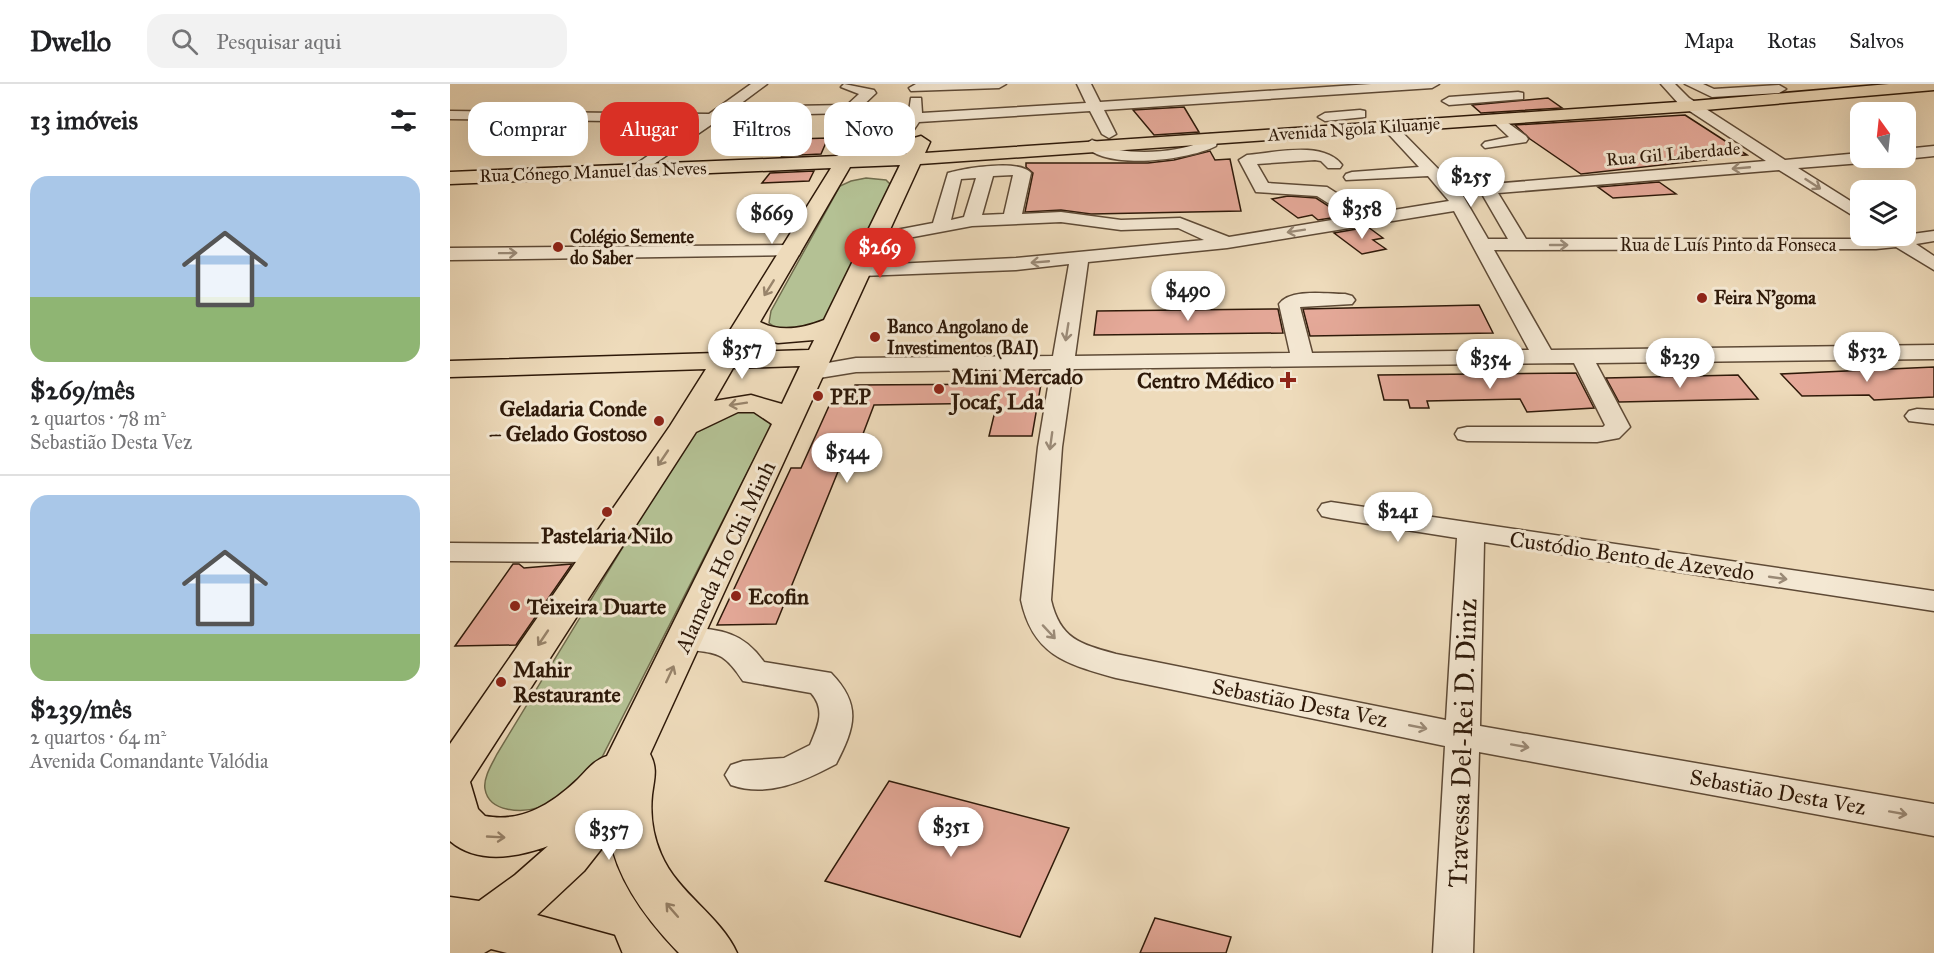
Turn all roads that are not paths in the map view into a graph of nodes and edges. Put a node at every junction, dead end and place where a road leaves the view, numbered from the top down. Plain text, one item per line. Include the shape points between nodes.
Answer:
1 (760, 84) edge
2 (999, 84) edge
3 (1084, 84) edge
4 (1262, 84) edge
5 (1431, 84) edge
6 (1668, 84) edge
7 (1692, 84) edge
8 (1934, 85) edge
9 (916, 86) edge
10 (848, 87) dead end
11 (1780, 90) edge
12 (1272, 96) junction
13 (1518, 96) dead end
14 (1449, 101) junction
15 (734, 102) edge
16 (1094, 106) junction
17 (1693, 106) junction
18 (812, 111) edge
19 (450, 115) edge
20 (711, 115) edge
21 (1325, 117) dead end
22 (711, 118) edge
23 (915, 118) joint
24 (1497, 119) junction
25 (1472, 121) junction
26 (1381, 127) junction
27 (1109, 134) dead end
28 (1490, 145) dead end
29 (917, 151) junction
30 (1934, 151) edge
31 (1916, 153) edge
32 (824, 155) edge
33 (853, 156) edge
34 (1850, 159) edge
35 (844, 162) junction
36 (1334, 165) dead end
37 (1783, 165) junction
38 (773, 166) junction
39 (638, 170) junction
40 (1432, 171) junction
41 (986, 172) junction
42 (1352, 177) dead end
43 (450, 178) edge
44 (831, 183) junction
45 (902, 183) junction
46 (1487, 189) junction
47 (1454, 198) junction
48 (1850, 209) edge
49 (1012, 218) junction
50 (1366, 220) junction
51 (972, 221) junction
52 (941, 225) junction
53 (1934, 236) edge
54 (1916, 237) edge
55 (876, 239) junction
56 (1227, 243) junction
57 (1850, 244) edge
58 (1480, 245) junction
59 (1520, 245) junction
60 (1907, 246) edge
61 (792, 251) junction
62 (450, 254) edge
63 (1079, 259) junction
64 (1934, 264) edge
65 (861, 270) junction
66 (1344, 300) dead end
67 (835, 324) junction
68 (746, 326) junction
69 (1934, 352) edge
70 (1582, 356) junction
71 (1544, 357) junction
72 (1303, 361) junction
73 (1062, 363) junction
74 (816, 365) junction
75 (722, 367) junction
76 (450, 369) edge
77 (788, 424) junction
78 (685, 426) junction
79 (1467, 434) dead end
80 (1331, 510) dead end
81 (1471, 532) junction
82 (450, 552) edge
83 (600, 553) junction
84 (1934, 601) edge
85 (687, 638) junction
86 (645, 727) junction
87 (1462, 735) junction
88 (743, 775) dead end
89 (450, 778) edge
90 (450, 785) edge
91 (1934, 820) edge
92 (459, 924) edge
93 (596, 953) edge
94 (712, 953) edge
95 (1453, 953) edge

1 - 15 street
2 - 9 street
3 - 16 street
4 - 12 street
5 - 12 street
5 - 14 street
6 - 17 street
7 - 11 street via 1712,93
8 - 11 main road, Avenida Ngola Kiluanje
9 - 23 street
10 - 18 street via 869,93 851,109
11 - 17 main road, Avenida Ngola Kiluanje
12 - 16 street
13 - 14 street
14 - 25 street
16 - 23 street
16 - 27 street
17 - 24 main road, Avenida Ngola Kiluanje
17 - 37 street
19 - 20 street
21 - 26 street via 1358,112
22 - 39 street
24 - 25 main road, Avenida Ngola Kiluanje
24 - 28 street via 1521,139
25 - 26 main road, Avenida Ngola Kiluanje
26 - 29 main road, Avenida Ngola Kiluanje via 1035,149
26 - 40 street
29 - 35 main road, Avenida Ngola Kiluanje
29 - 45 main road, Alameda Ho Chi Minh
30 - 31 street
32 - 38 main road
33 - 35 main road
34 - 37 street, Rua Gil Liberdade
35 - 38 main road, Avenida Ngola Kiluanje
35 - 44 main road
36 - 50 street via 1315,155 1247,160 1262,188 1322,191
37 -> 46 street, Rua Gil Liberdade
37 -> 48 street
38 - 39 main road, Rua Cónego Manuel das Neves
39 - 43 main road, Rua Cónego Manuel das Neves
40 - 42 street
40 - 47 street
41 - 49 street via 1023,173
41 - 51 street
41 - 52 street via 954,176
44 - 45 main road via 872,175
44 - 61 main road
45 - 55 main road, Alameda Ho Chi Minh
46 - 47 street, Rua Gil Liberdade
46 - 59 street
47 - 50 street
47 - 58 street
49 - 51 street
49 - 56 street via 1083,218 1121,225 1135,238 1204,231
50 -> 56 street
51 - 52 street
52 - 55 street
53 - 54 street, Rua de Luís Pinto da Fonseca
55 - 65 main road, Alameda Ho Chi Minh
56 - 63 street
59 -> 57 street, Rua de Luís Pinto da Fonseca
58 - 59 street, Rua de Luís Pinto da Fonseca
58 - 71 street
60 - 64 street
62 -> 61 street
61 -> 68 main road
63 -> 65 street
63 -> 73 street, Sebastião Desta Vez
65 - 67 main road, Alameda Ho Chi Minh
66 - 72 street via 1289,304
67 - 68 main road via 798,335 759,333
67 - 74 main road, Alameda Ho Chi Minh
68 - 75 main road
69 - 70 street
70 - 71 street
70 - 79 street via 1618,427 1615,430 1597,435
71 - 72 street
72 - 73 street
73 - 74 street
73 -> 87 street, Sebastião Desta Vez via 1036,600 1042,625 1060,644 1084,657 1116,666
74 - 75 main road
74 - 77 main road, Alameda Ho Chi Minh
75 - 76 main road
75 - 78 main road
77 -> 78 main road via 777,410 748,402 712,410
77 - 85 main road, Alameda Ho Chi Minh
78 -> 83 main road
80 - 81 street, Custódio Bento de Azevedo
81 -> 84 street, Custódio Bento de Azevedo
81 - 87 street, Travessa Del-Rei D. Diniz
82 - 83 street
83 -> 89 main road
86 -> 85 main road, Alameda Ho Chi Minh
85 - 88 street via 726,642 742,654 754,673 820,682 834,697 837,720 824,754 789,772
90 -> 86 main road via 462,824 474,835 502,838 531,833 564,817 592,795
86 - 92 main road via 582,844 526,896
94 -> 86 main road via 658,894 645,875 634,846 629,802
87 -> 91 street, Sebastião Desta Vez
87 - 95 street, Travessa Del-Rei D. Diniz
92 - 93 main road

